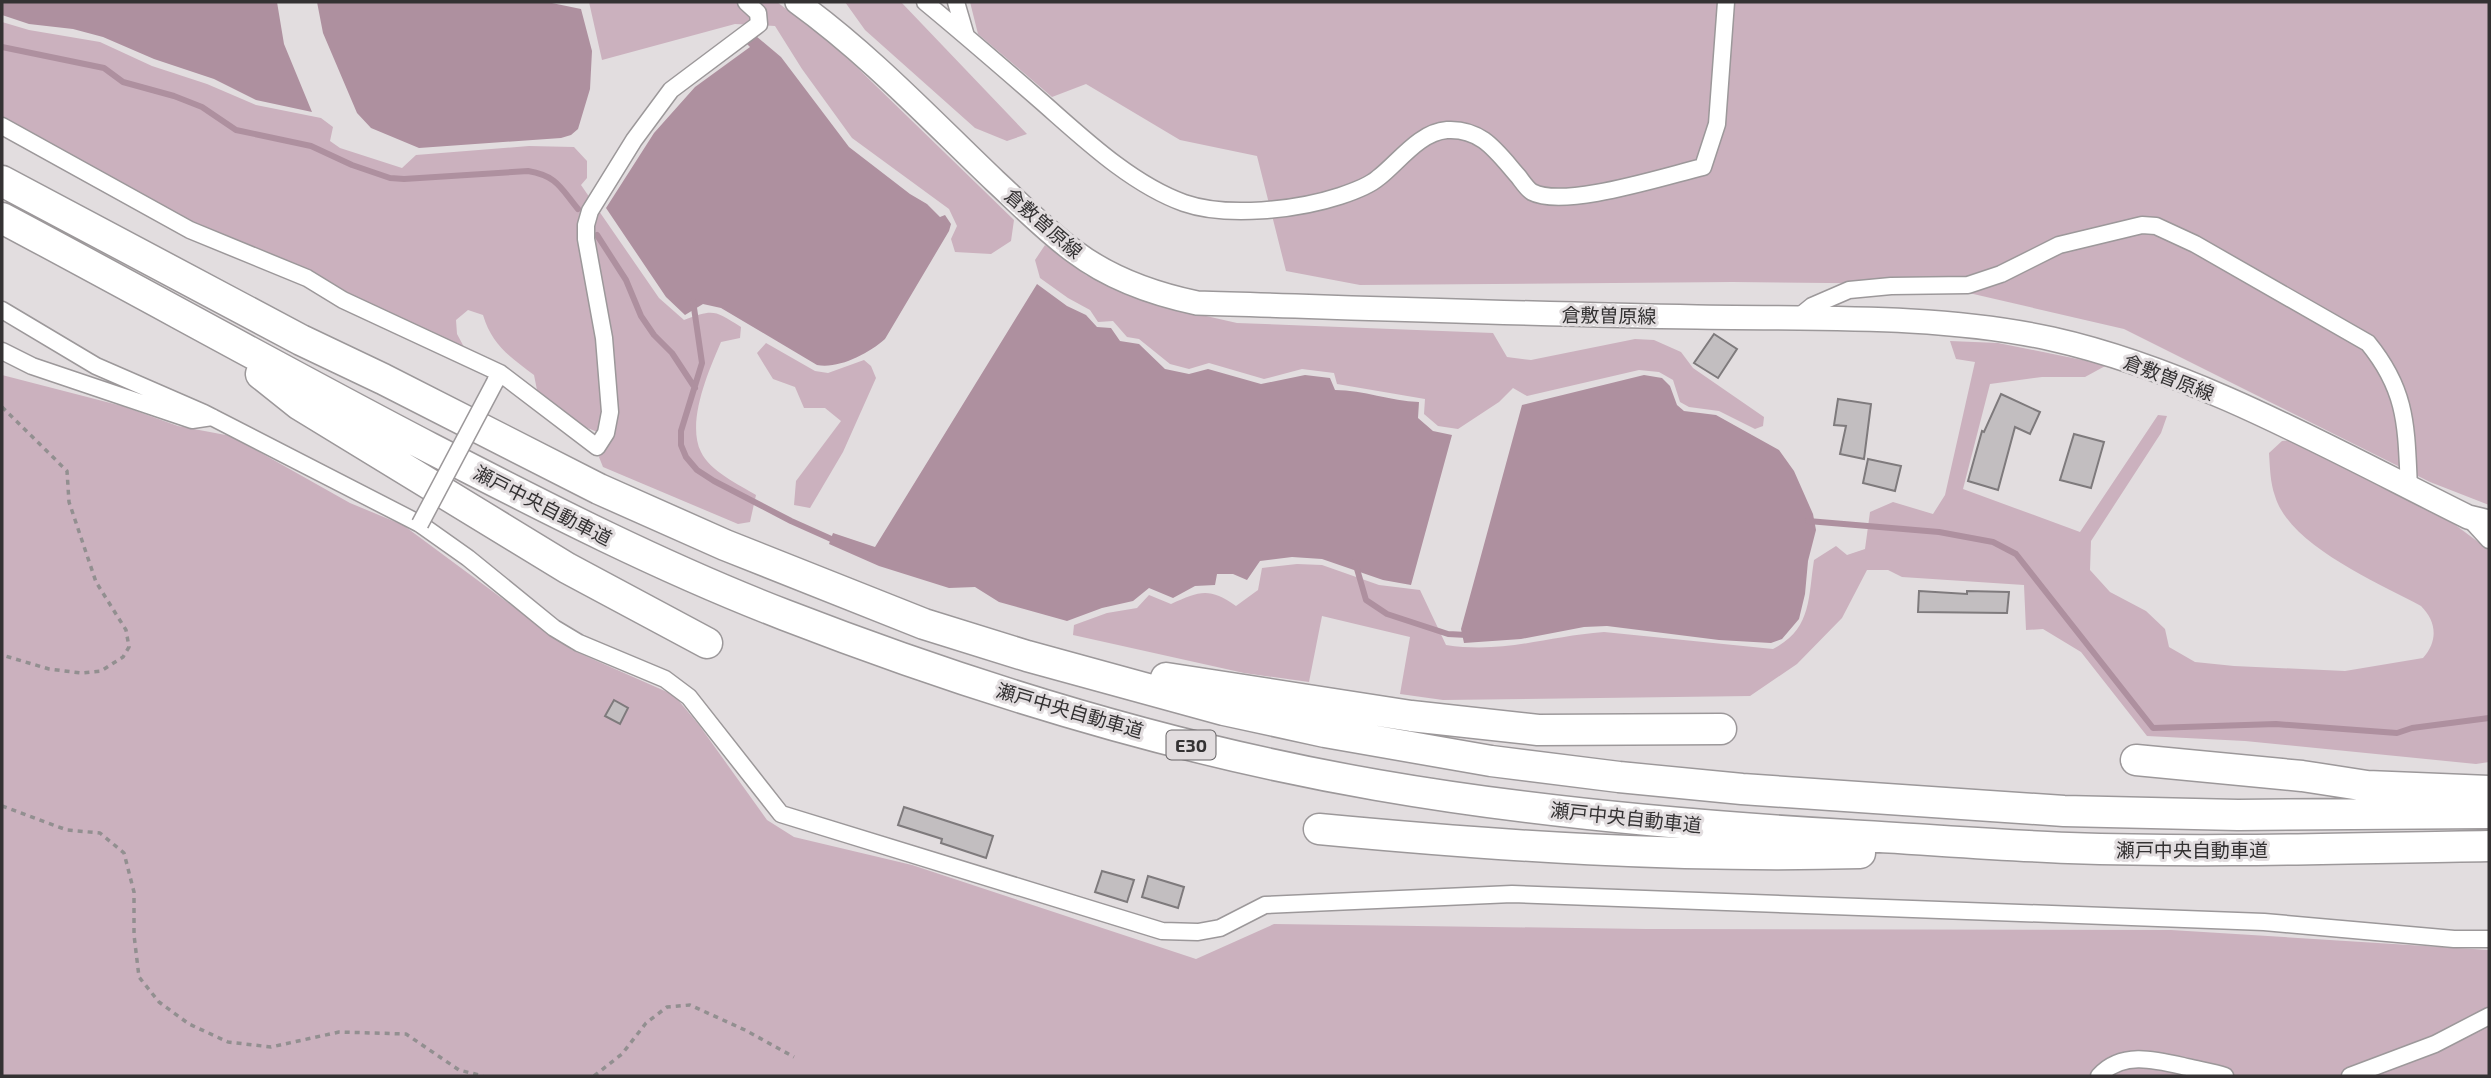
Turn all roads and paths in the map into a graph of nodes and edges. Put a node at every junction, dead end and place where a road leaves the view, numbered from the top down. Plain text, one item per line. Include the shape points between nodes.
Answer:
1 (746, 2) edge
2 (797, 2) edge
3 (926, 2) edge
4 (956, 2) edge
5 (1726, 2) edge
6 (966, 36) junction
7 (2, 126) edge
8 (2, 181) edge
9 (2, 218) edge
10 (2, 310) edge
11 (1796, 319) junction
12 (223, 339) junction
13 (2, 351) edge
14 (498, 378) junction
15 (2, 407) edge
16 (212, 417) junction
17 (2409, 488) junction
18 (2479, 520) edge
19 (421, 524) junction
20 (2489, 540) edge
21 (707, 643) dead end
22 (2, 655) edge
23 (1027, 656) junction
24 (1721, 729) dead end
25 (2136, 760) dead end
26 (2489, 791) edge
27 (2, 806) edge
28 (2489, 813) edge
29 (1319, 829) dead end
30 (2489, 846) edge
31 (2070, 848) junction
32 (2489, 939) edge
33 (2489, 1016) edge
34 (794, 1057) dead end
35 (483, 1076) edge
36 (594, 1076) edge
37 (2099, 1076) edge
38 (2225, 1076) edge
39 (2350, 1076) edge

1 - 14 street via 758,13 759,24 671,90 590,211 586,239 604,338 610,412 606,433 597,447
2 - 11 street, 倉敷曽原線 via 851,44 1076,253 1120,279 1162,296 1197,303
3 - 6 street
4 - 6 street
5 - 6 street via 1717,124 1703,167 1560,198 1531,192 1490,145 1470,131 1444,130 1417,144 1376,180 1340,196 1268,211 1195,206 1149,186 1094,148
7 - 14 street via 190,230 307,278
8 - 23 highway, 瀬戸中央自動車道 / E30 via 289,334 598,489 797,575 925,624
9 - 12 highway, 瀬戸中央自動車道 / E30
10 - 16 street via 96,366
11 - 17 street, 倉敷曽原線 via 1934,323 2050,338 2172,376
11 - 17 street via 1812,306 1849,290 1968,285 2059,245 2142,225 2156,226 2368,343 2397,387 2406,424
12 - 21 highway via 300,405 567,568
12 - 31 highway, 瀬戸中央自動車道 / E30 via 595,533 718,588 919,664 1088,717 1379,786 1579,814 1757,830
13 - 16 street via 32,366 192,420
14 - 19 street, bridge
15 - 22 path via 67,471 69,502 96,582 126,630 129,647 102,671 81,673
16 - 19 street
17 - 18 street, 倉敷曽原線
18 - 20 street
19 - 32 street via 554,628 665,679 690,697 781,814 1162,931 1220,928 1265,905 1512,894 2264,922
23 - 24 highway via 1411,716 1538,730
23 - 28 highway, 瀬戸中央自動車道 / E30 via 1212,707 1325,732 1619,778 2064,811
25 - 26 highway via 2367,786
27 - 35 path via 67,830 100,833 124,853 134,892 139,978 159,1002 189,1024 228,1042 271,1047 339,1032 406,1034 459,1070
29 - 31 highway via 1551,847 1779,856
30 - 31 highway, 瀬戸中央自動車道 / E30
33 - 39 street via 2435,1044
34 - 36 path via 690,1005 667,1007
37 - 38 street via 2107,1067 2127,1060 2151,1059

